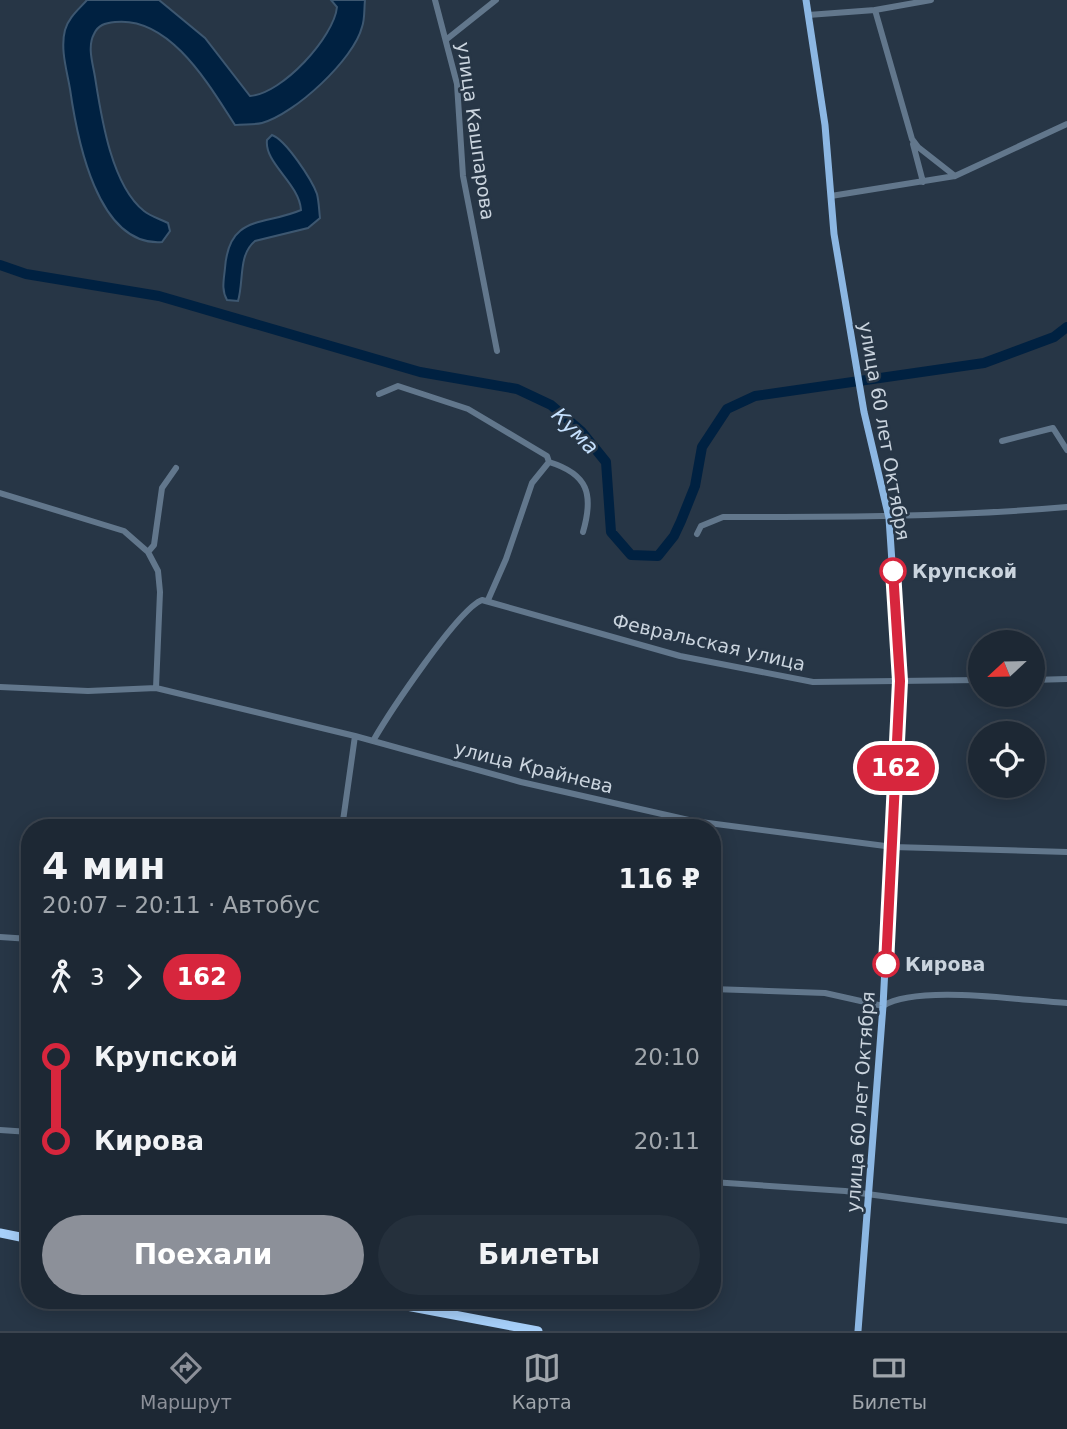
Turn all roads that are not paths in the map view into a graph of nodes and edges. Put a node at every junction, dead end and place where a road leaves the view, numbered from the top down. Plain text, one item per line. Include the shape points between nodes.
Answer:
1 (435, 0) edge
2 (496, 0) edge
3 (806, 0) edge
4 (931, 0) edge
5 (875, 10) junction
6 (808, 15) junction
7 (447, 38) junction
8 (1067, 124) edge
9 (912, 139) junction
10 (956, 177) junction
11 (923, 181) junction
12 (831, 196) junction
13 (497, 351) dead end
14 (379, 394) dead end
15 (1002, 441) dead end
16 (1067, 450) edge
17 (549, 462) junction
18 (176, 468) dead end
19 (0, 494) edge
20 (1067, 507) edge
21 (889, 518) junction
22 (583, 531) dead end
23 (697, 534) dead end
24 (148, 552) junction
25 (488, 600) junction
26 (1067, 679) edge
27 (968, 680) edge
28 (1045, 680) edge
29 (900, 681) junction
30 (0, 687) edge
31 (156, 688) junction
32 (355, 736) junction
33 (373, 741) junction
34 (343, 819) edge
35 (684, 819) edge
36 (721, 825) edge
37 (893, 847) junction
38 (1067, 852) edge
39 (0, 937) edge
40 (21, 938) edge
41 (721, 989) edge
42 (1067, 1003) edge
43 (883, 1006) junction
44 (0, 1130) edge
45 (21, 1131) edge
46 (721, 1183) edge
47 (869, 1196) junction
48 (1067, 1221) edge
49 (0, 1233) edge
50 (21, 1237) edge
51 (422, 1309) edge
52 (538, 1331) edge
53 (858, 1331) edge

1 - 7 street, улица Кашпарова
2 - 7 street
3 - 6 main road, улица 60 лет Октября
4 - 5 street
5 - 6 street
5 - 9 street
6 - 12 main road, улица 60 лет Октября
7 - 13 street, улица Кашпарова via 457,84 463,176
8 - 10 street
9 - 10 street
9 - 11 street
10 - 11 street
11 - 12 street
12 - 21 main road, улица 60 лет Октября via 855,364
14 - 17 street via 398,386 468,409 547,456
15 - 16 street via 1053,428
17 - 22 street via 568,469 588,493 590,508
17 - 25 street via 532,483
18 - 24 street via 162,488 154,545
19 - 24 street via 124,531
20 - 21 street
21 - 23 street via 723,517 701,526
21 - 29 main road, улица 60 лет Октября
24 - 31 street via 158,571 160,592
25 - 29 street, Февральская улица via 680,656 813,682
25 - 33 street, Февральская улица via 478,602 393,707
26 - 28 street
27 - 29 street, Февральская улица
29 - 37 main road, улица 60 лет Октября
30 - 31 street, улица Крайнева
31 - 32 street, улица Крайнева
32 - 33 street, улица Крайнева
32 - 34 street
33 - 35 street, улица Крайнева via 521,782
36 - 37 street, улица Крайнева
37 - 38 street, улица Крайнева
37 - 43 main road, улица 60 лет Октября
39 - 40 street
41 - 43 street via 825,993
42 - 43 street via 918,995 893,999
43 - 47 main road, улица 60 лет Октября
44 - 45 street
46 - 47 street
47 - 48 street
47 - 53 main road, улица 60 лет Октября
49 - 50 highway
51 - 52 highway

